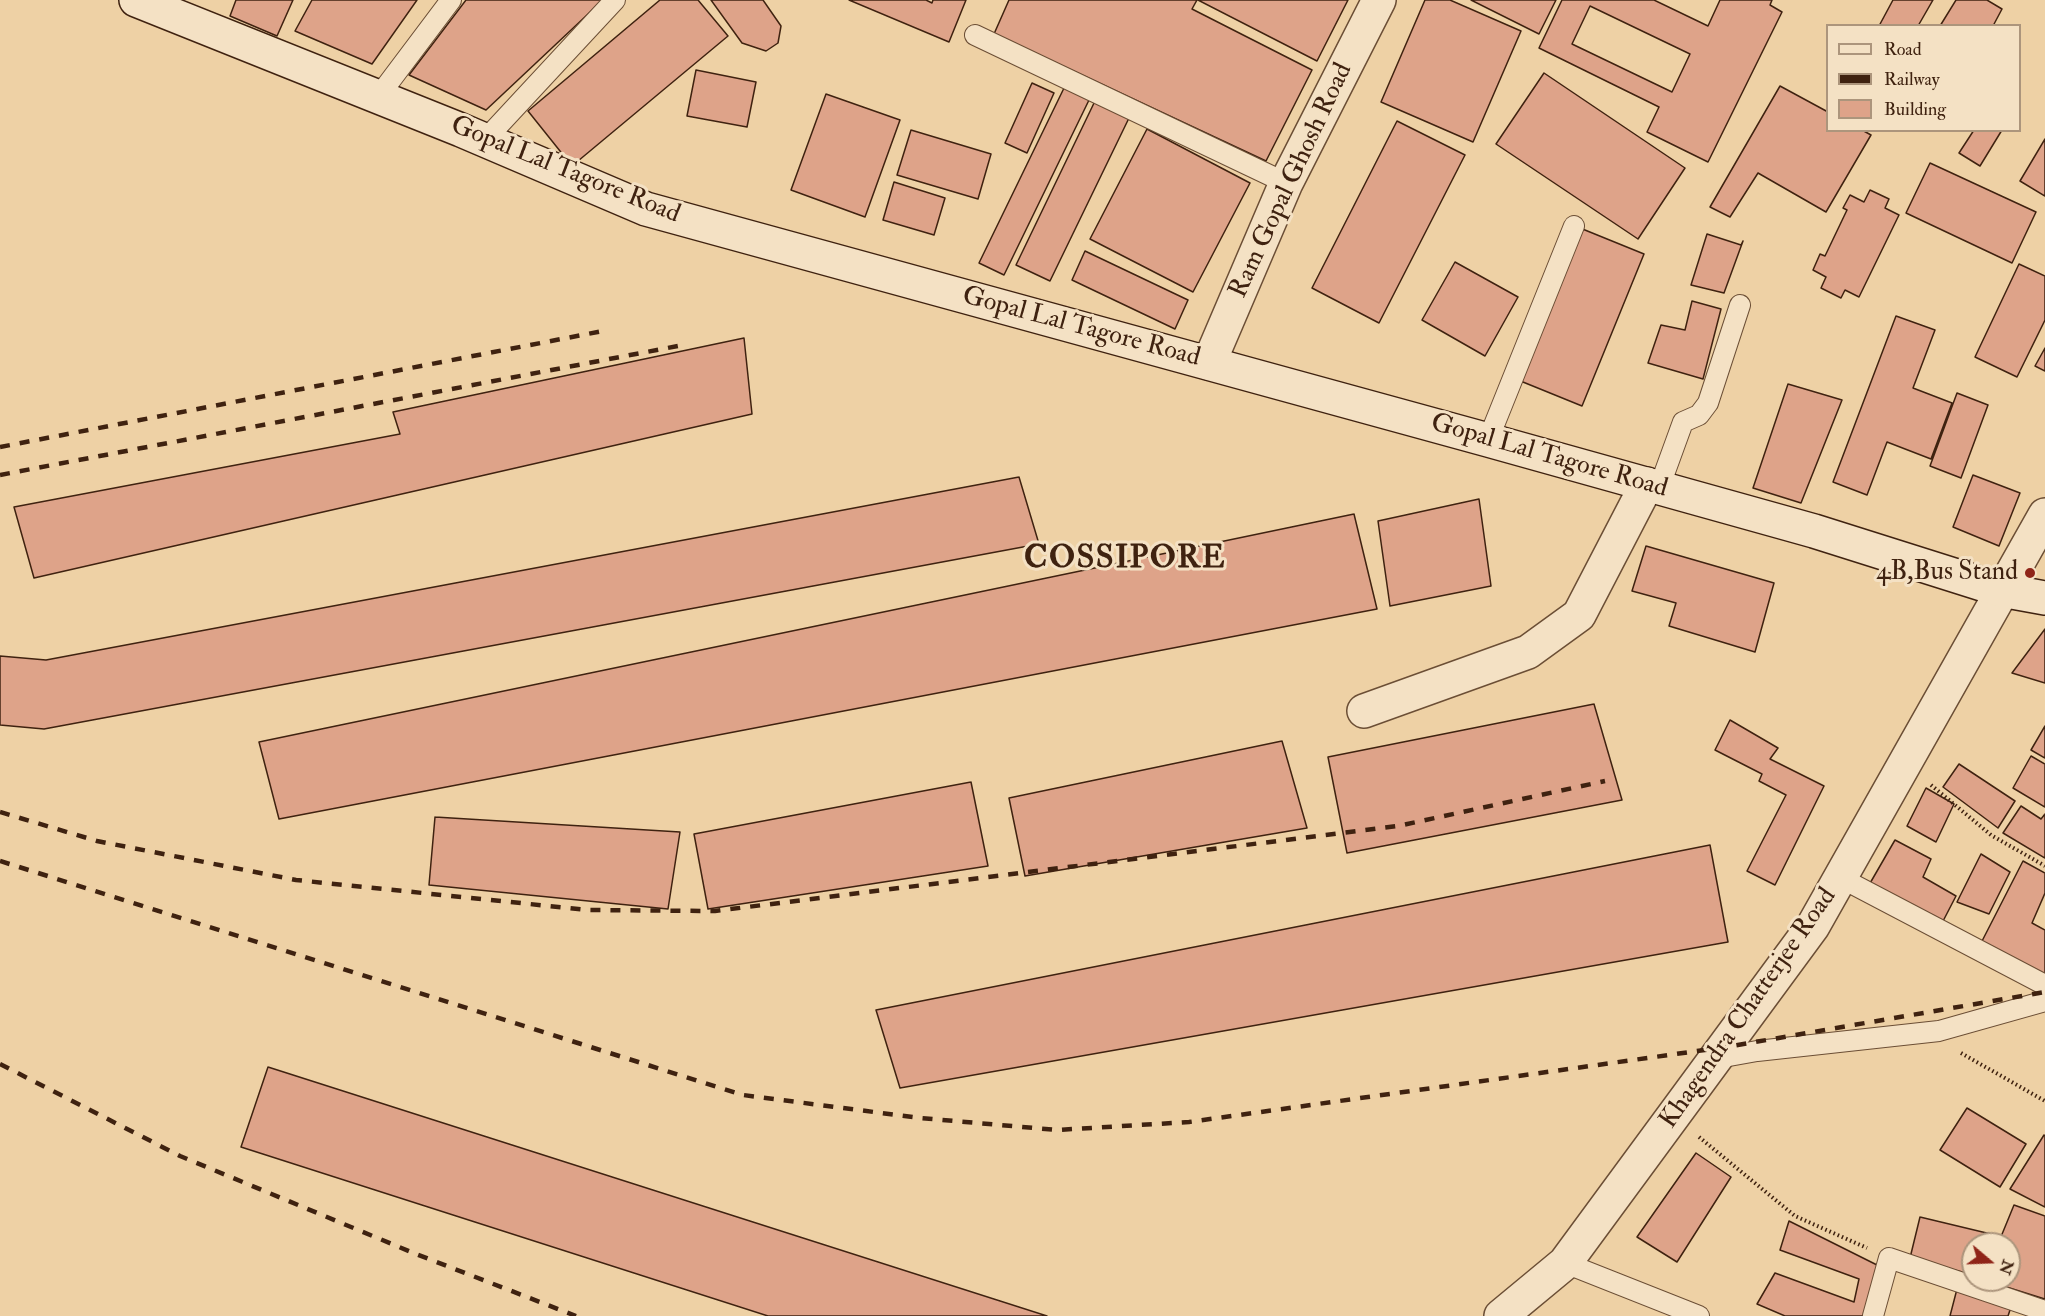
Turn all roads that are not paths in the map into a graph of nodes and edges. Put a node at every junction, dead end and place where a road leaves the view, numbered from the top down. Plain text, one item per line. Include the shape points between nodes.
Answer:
1 (136, 0) edge
2 (451, 0) edge
3 (615, 0) edge
4 (1379, 0) edge
5 (975, 35) dead end
6 (378, 97) junction
7 (484, 141) junction
8 (1286, 183) junction
9 (1574, 226) dead end
10 (1740, 305) dead end
11 (1209, 363) junction
12 (1488, 440) junction
13 (1653, 486) junction
14 (2045, 515) edge
15 (2001, 590) junction
16 (2045, 598) edge
17 (1364, 711) dead end
18 (1841, 878) junction
19 (2045, 985) edge
20 (2045, 1001) edge
21 (1718, 1058) junction
22 (1565, 1263) junction
23 (2045, 1311) edge
24 (1501, 1316) edge
25 (1699, 1316) edge
26 (1873, 1316) edge

1 - 6 street, Gopal Lal Tagore Road
2 - 6 lane
3 - 7 lane
4 - 8 street, Ram Gopal Ghosh Road
5 - 8 lane
6 - 7 street, Gopal Lal Tagore Road
7 - 11 street, Gopal Lal Tagore Road via 646,209
8 - 11 street, Ram Gopal Ghosh Road
9 - 12 lane
10 - 13 lane via 1708,403 1699,415 1683,422
11 - 12 street, Gopal Lal Tagore Road
12 - 13 street, Gopal Lal Tagore Road
13 - 15 street, Gopal Lal Tagore Road
13 - 17 street via 1579,615 1528,652
14 - 15 street, Khagendra Chatterjee Road
15 - 16 street, Gopal Lal Tagore Road
15 - 18 street, Khagendra Chatterjee Road
18 - 19 lane
18 - 21 street, Khagendra Chatterjee Road via 1813,927
20 - 21 lane via 1927,1032
21 - 22 street, Khagendra Chatterjee Road
22 - 24 street, Khagendra Chatterjee Road
22 - 25 lane
23 - 26 lane via 1889,1258

